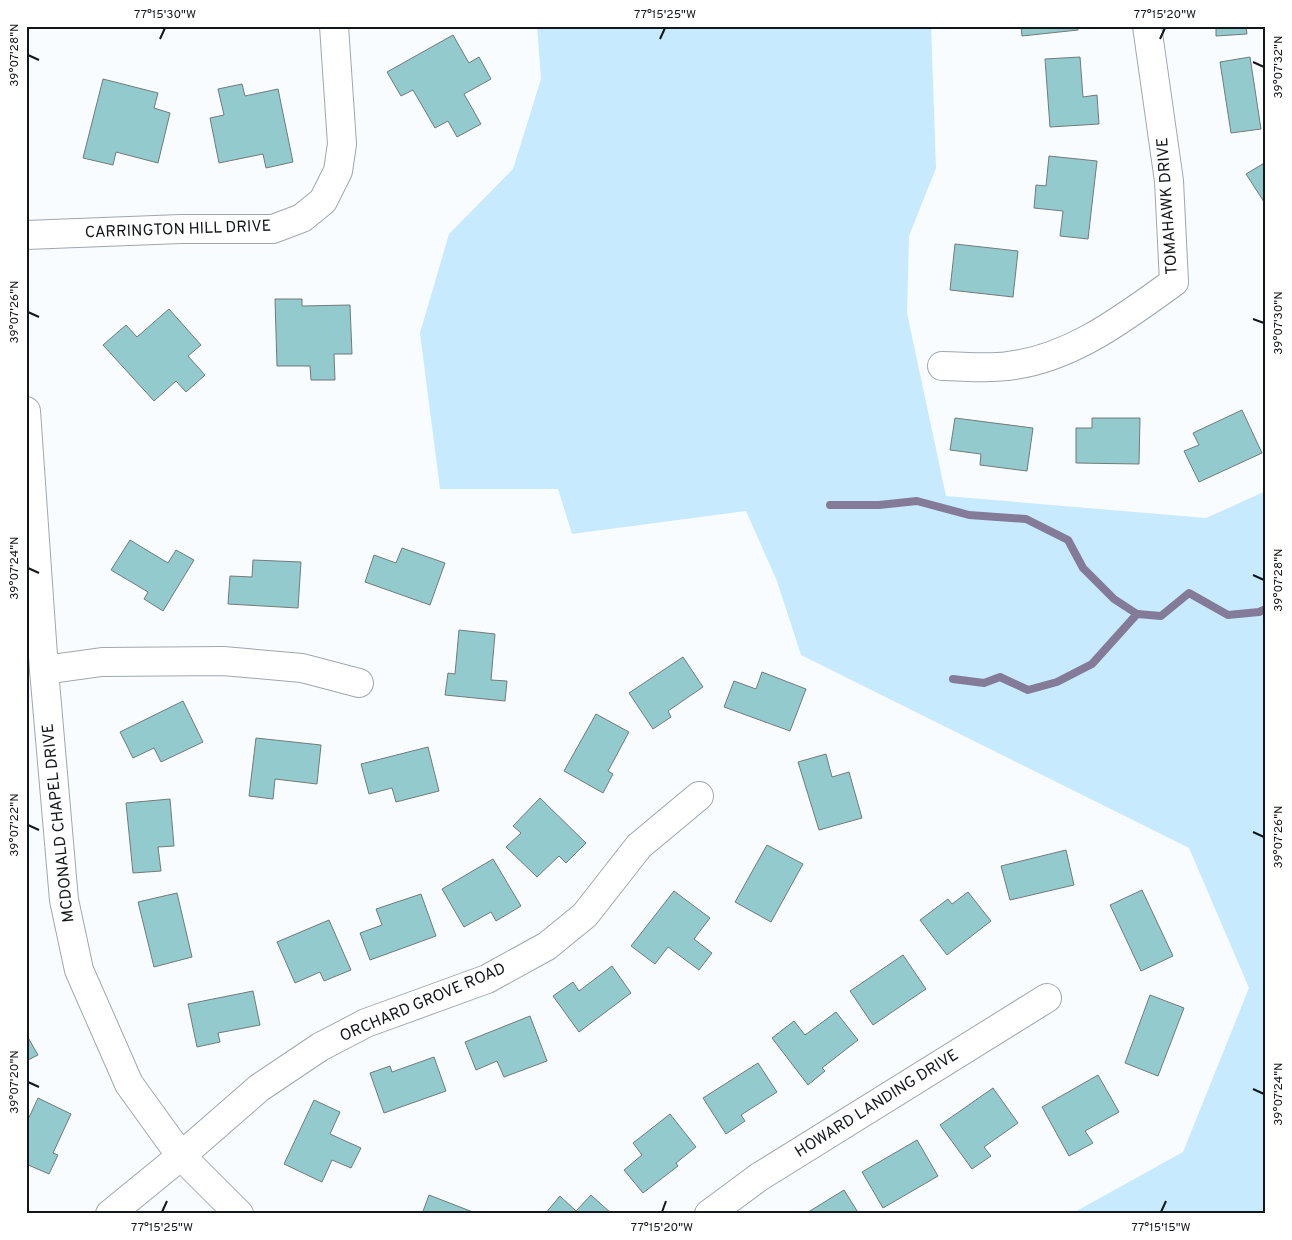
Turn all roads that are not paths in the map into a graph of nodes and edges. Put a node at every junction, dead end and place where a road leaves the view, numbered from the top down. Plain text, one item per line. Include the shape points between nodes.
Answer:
1 (334, 26) edge
2 (1147, 26) edge
3 (26, 235) edge
4 (942, 366) dead end
5 (26, 411) edge
6 (44, 670) junction
7 (360, 683) dead end
8 (699, 796) dead end
9 (1047, 998) dead end
10 (181, 1156) junction
11 (110, 1214) edge
12 (238, 1214) edge
13 (709, 1214) edge

1 - 3 street, CARRINGTON HILL DRIVE via 342,144 338,171 322,201 302,218 273,229
2 - 4 street, TOMAHAWK DRIVE via 1169,181 1174,282 1096,335 1056,355 1008,366
5 - 6 street, MCDONALD CHAPEL DRIVE
6 - 7 street via 102,662 223,661 302,668
6 - 10 street, MCDONALD CHAPEL DRIVE via 64,900 79,970 129,1084
8 - 10 street, ORCHARD GROVE ROAD via 639,846 585,915 547,946 487,979 366,1023 320,1047 259,1088
9 - 13 street, HOWARD LANDING DRIVE via 759,1177
10 - 11 street, ORCHARD GROVE ROAD
10 - 12 street, MCDONALD CHAPEL DRIVE

